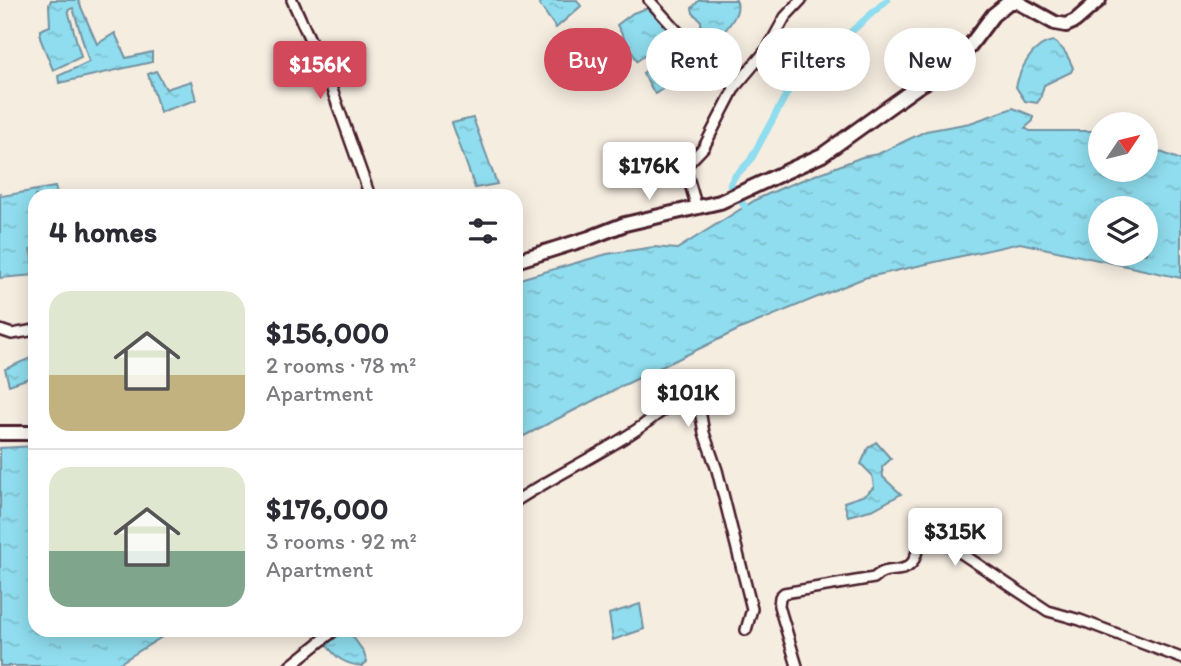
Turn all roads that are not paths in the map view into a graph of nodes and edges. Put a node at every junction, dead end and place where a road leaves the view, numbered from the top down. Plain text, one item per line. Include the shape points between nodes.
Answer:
1 (292, 0) edge
2 (649, 0) edge
3 (801, 0) edge
4 (1099, 0) edge
5 (674, 28) edge
6 (742, 79) edge
7 (733, 91) edge
8 (368, 189) edge
9 (697, 208) junction
10 (523, 259) edge
11 (0, 330) edge
12 (28, 331) edge
13 (0, 433) edge
14 (28, 433) edge
15 (523, 497) edge
16 (746, 630) dead end
17 (326, 637) edge
18 (1181, 658) edge
19 (290, 666) edge
20 (797, 666) edge

1 - 8 street via 330,84
2 - 5 street
3 - 6 street
4 - 9 main road via 1066,25 1017,2 1002,6 949,69 822,155
7 - 9 street via 704,147 685,167
9 - 10 main road via 625,224
11 - 12 street
13 - 14 main road
15 - 16 street via 669,407 690,396 698,399 752,609
17 - 19 street
18 - 20 street via 1048,611 926,533 914,562 904,569 780,597

